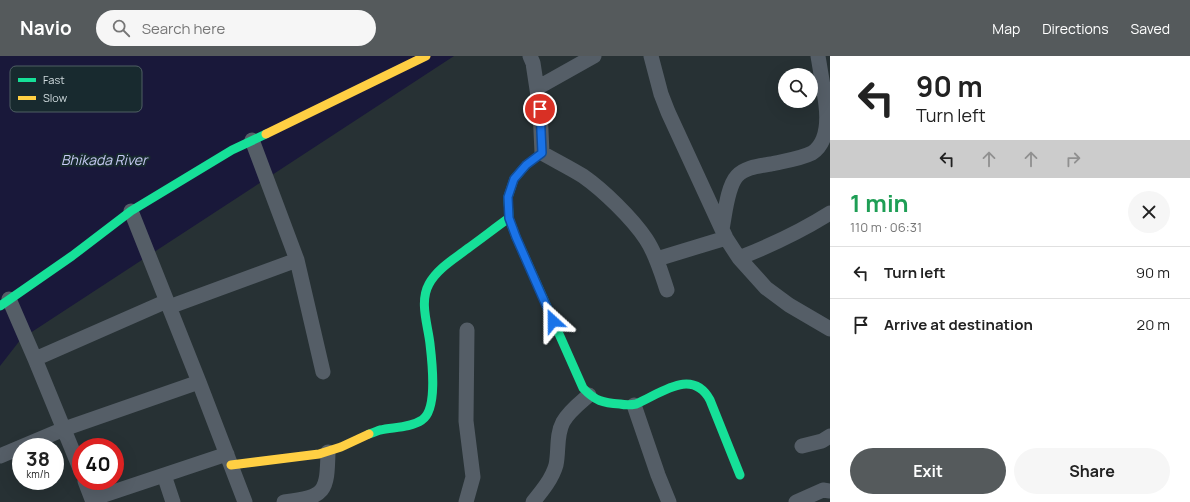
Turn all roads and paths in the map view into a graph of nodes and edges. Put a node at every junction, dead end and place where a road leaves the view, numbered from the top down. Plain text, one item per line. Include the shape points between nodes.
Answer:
1 (426, 56) edge
2 (530, 56) edge
3 (594, 56) edge
4 (651, 56) edge
5 (818, 56) edge
6 (537, 88) junction
7 (252, 140) junction
8 (542, 153) junction
9 (131, 211) junction
10 (830, 213) edge
11 (509, 218) junction
12 (724, 233) junction
13 (739, 258) junction
14 (657, 259) junction
15 (297, 260) junction
16 (667, 290) dead end
17 (5, 302) edge
18 (168, 304) junction
19 (467, 330) dead end
20 (830, 330) edge
21 (35, 359) junction
22 (323, 372) dead end
23 (199, 382) junction
24 (589, 395) junction
25 (634, 405) junction
26 (64, 429) junction
27 (830, 436) edge
28 (802, 446) dead end
29 (72, 449) edge
30 (328, 452) junction
31 (0, 456) edge
32 (229, 459) junction
33 (164, 475) junction
34 (740, 475) dead end
35 (89, 490) edge
36 (830, 491) edge
37 (93, 500) edge
38 (173, 502) edge
39 (245, 502) edge
40 (284, 502) edge
41 (466, 502) edge
42 (533, 502) edge
43 (670, 502) edge
44 (796, 502) edge

1 - 7 street
2 - 6 street
3 - 6 street
4 - 12 street via 668,112
5 - 12 street via 830,121 823,145 802,157 753,167 737,176 732,184
6 - 8 street
7 - 9 street
7 - 15 street
8 - 11 street via 526,165 514,179 508,197
8 - 14 street via 584,177 611,199 634,223
9 - 17 street
9 - 18 street
10 - 13 street via 773,245
11 - 24 street via 583,388
11 - 30 street via 448,263 429,284 425,297 425,311 433,390 431,408 423,420 379,430
12 - 13 street
12 - 14 street
13 - 20 street via 766,288 788,305
14 - 16 street
15 - 18 street
15 - 22 street
17 - 21 street
18 - 21 street
18 - 23 street
19 - 41 street via 466,421 473,477
21 - 26 street
23 - 26 street
23 - 32 street
24 - 25 street via 604,404
24 - 42 street via 570,411 563,422 558,435 556,465 552,477
25 - 34 street via 675,386 685,383 696,385 711,403
25 - 43 street
26 - 29 street
26 - 31 street
27 - 28 street via 822,441
30 - 32 street
30 - 40 street via 325,486 319,493 309,498
32 - 33 street
32 - 39 street
33 - 37 street
33 - 38 street
35 - 37 street
36 - 44 street via 823,490

